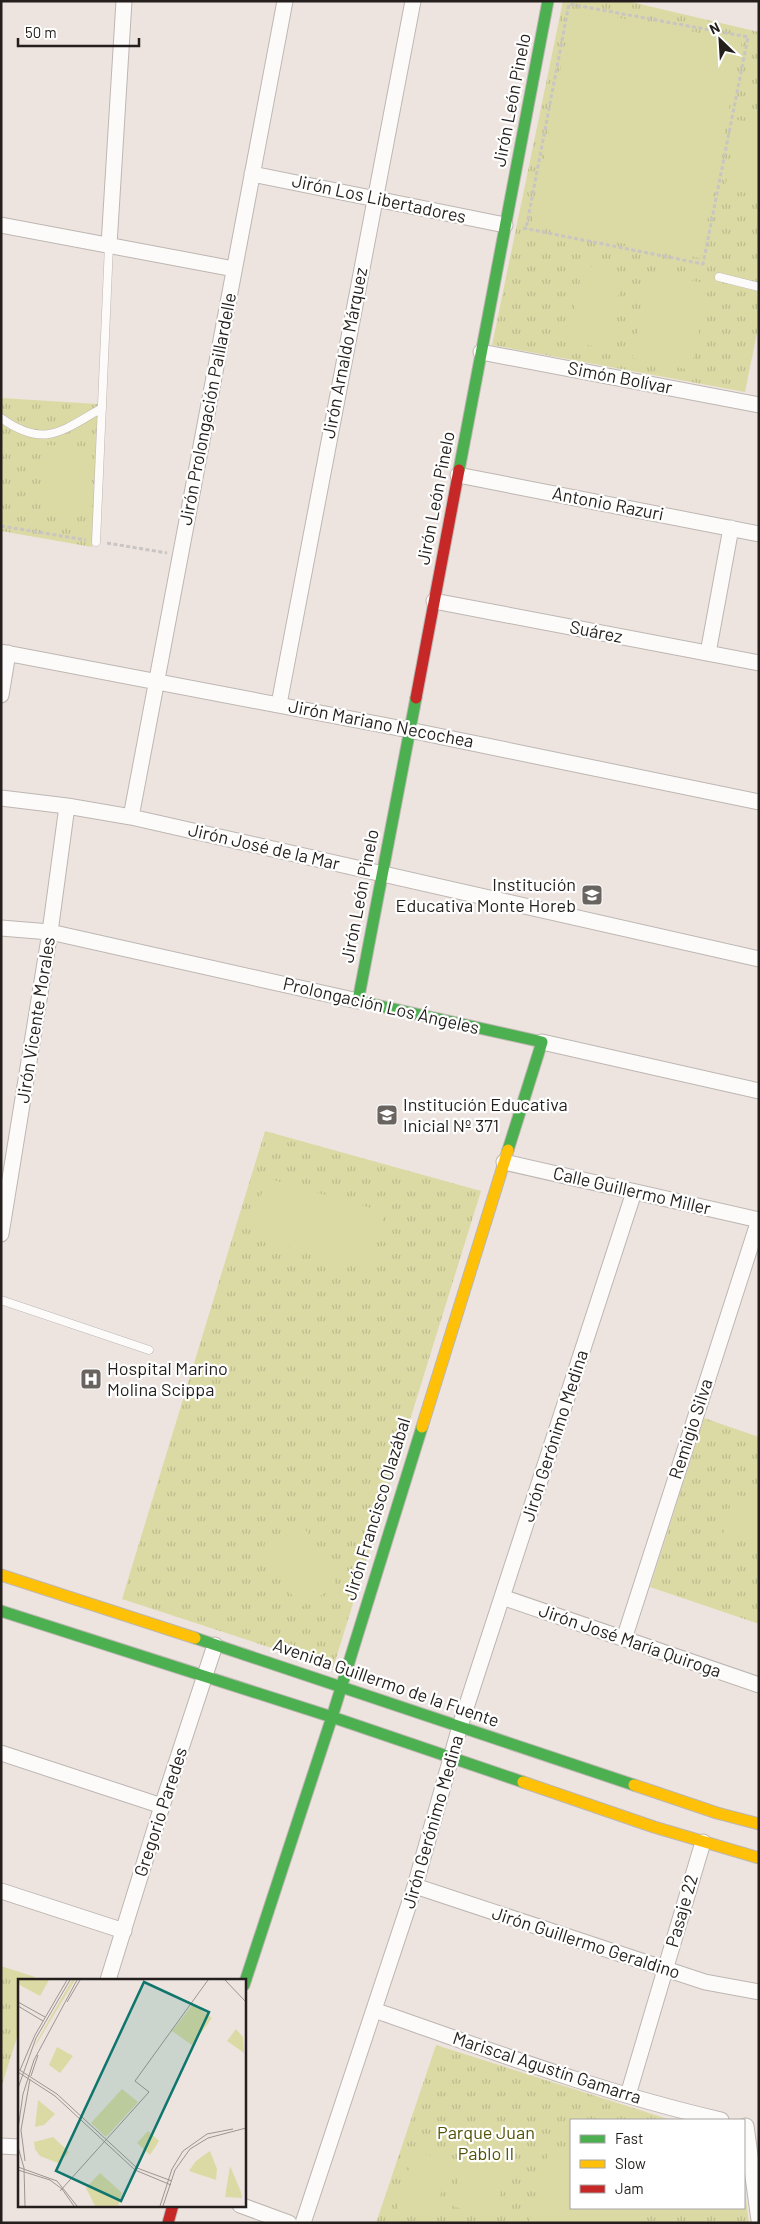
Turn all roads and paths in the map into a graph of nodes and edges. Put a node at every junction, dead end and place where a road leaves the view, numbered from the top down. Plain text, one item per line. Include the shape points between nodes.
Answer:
1 (124, 1) edge
2 (285, 1) edge
3 (413, 1) edge
4 (548, 1) edge
5 (252, 174) junction
6 (374, 198) junction
7 (1, 225) edge
8 (506, 225) junction
9 (526, 229) junction
10 (109, 245) junction
11 (234, 269) junction
12 (719, 278) dead end
13 (759, 287) edge
14 (481, 352) junction
15 (758, 402) edge
16 (102, 408) junction
17 (1, 418) edge
18 (458, 475) junction
19 (731, 528) junction
20 (759, 534) edge
21 (96, 542) dead end
22 (434, 601) junction
23 (5, 652) edge
24 (708, 653) junction
25 (759, 663) edge
26 (156, 681) junction
27 (1, 695) edge
28 (279, 704) junction
29 (410, 730) junction
30 (1, 798) edge
31 (759, 802) edge
32 (67, 806) junction
33 (131, 817) junction
34 (382, 874) junction
35 (1, 928) edge
36 (50, 932) junction
37 (759, 959) edge
38 (358, 1001) junction
39 (542, 1042) junction
40 (759, 1091) edge
41 (504, 1162) junction
42 (634, 1192) junction
43 (759, 1220) edge
44 (1, 1234) edge
45 (1, 1300) edge
46 (149, 1350) dead end
47 (1, 1575) edge
48 (502, 1597) junction
49 (1, 1611) edge
50 (624, 1639) junction
51 (215, 1644) junction
52 (205, 1676) junction
53 (340, 1685) junction
54 (759, 1685) edge
55 (332, 1716) junction
56 (460, 1726) junction
57 (1, 1753) edge
58 (450, 1757) junction
59 (162, 1806) junction
60 (759, 1824) edge
61 (703, 1842) junction
62 (759, 1858) edge
63 (415, 1886) junction
64 (1, 1891) edge
65 (124, 1931) junction
66 (665, 1969) junction
67 (108, 1979) edge
68 (245, 1982) edge
69 (759, 1992) edge
70 (374, 2010) junction
71 (628, 2095) junction
72 (717, 2119) edge
73 (750, 2126) edge
74 (1, 2146) edge
75 (18, 2147) edge
76 (173, 2206) edge
77 (243, 2206) edge
78 (759, 2220) edge
79 (168, 2223) edge
80 (289, 2223) edge
81 (303, 2223) edge

1 - 10 street
2 - 5 street, Jirón Prolongación Paillardelle
3 - 6 street, Jirón Arnaldo Márquez
4 - 8 street, Jirón León Pinelo
5 - 6 street, Jirón Los Libertadores
5 - 11 street, Jirón Prolongación Paillardelle
6 - 8 street, Jirón Los Libertadores
6 - 28 street, Jirón Arnaldo Márquez
7 - 10 street
8 - 9 path
8 - 14 street, Jirón León Pinelo
9 - 9 path via 569,4 748,38 703,264
10 - 11 street
10 - 16 lane
11 - 26 street, Jirón Prolongación Paillardelle
12 - 13 lane
14 - 15 street, Simón Bolívar
14 - 18 street, Jirón León Pinelo
16 - 17 lane via 51,435 18,430
16 - 21 lane
18 - 19 street, Antonio Razuri
18 - 22 street, Jirón León Pinelo
19 - 20 street, Antonio Razuri
19 - 24 street
22 - 24 street, Suárez
22 - 29 street, Jirón León Pinelo
23 - 26 street, Jirón Mariano Necochea
23 - 27 street
24 - 25 street, Suárez
26 - 28 street, Jirón Mariano Necochea
26 - 33 street, Jirón Prolongación Paillardelle
28 - 29 street, Jirón Mariano Necochea
29 - 31 street, Jirón Mariano Necochea
29 - 34 street, Jirón León Pinelo
30 - 32 street, Jirón José de la Mar
32 - 33 street, Jirón José de la Mar
32 - 36 street, Jirón Vicente Morales
33 - 34 street, Jirón José de la Mar
34 - 37 street, Jirón José de la Mar
34 - 38 street, Jirón León Pinelo
35 - 36 street, Prolongación Los Ángeles
36 - 38 street, Prolongación Los Ángeles
36 - 44 street, Jirón Vicente Morales
38 - 39 street, Prolongación Los Ángeles
39 - 40 street, Prolongación Los Ángeles
39 - 41 street, Jirón Francisco Olazábal
41 - 42 street, Calle Guillermo Miller
41 - 53 street, Jirón Francisco Olazábal
42 - 43 street, Calle Guillermo Miller
42 - 48 street, Jirón Gerónimo Medina
43 - 50 street, Remigio Silva
45 - 46 lane
47 - 51 street, Avenida Guillermo de la Fuente
48 - 50 street, Jirón José María Quiroga
48 - 56 street, Jirón Gerónimo Medina
49 - 52 street
50 - 54 street, Jirón José María Quiroga
51 - 52 street, Gregorio Paredes
51 - 53 street, Avenida Guillermo de la Fuente
52 - 55 street
52 - 59 street, Gregorio Paredes
53 - 55 street, Jirón Francisco Olazábal
53 - 56 street, Avenida Guillermo de la Fuente
55 - 58 street
55 - 68 street, Jirón Francisco Olazábal
56 - 58 street, Jirón Gerónimo Medina
56 - 60 street, Avenida Guillermo de la Fuente via 717,1813
57 - 59 street
58 - 61 street
58 - 63 street, Jirón Gerónimo Medina
59 - 65 street, Gregorio Paredes
61 - 62 street
61 - 66 street, Pasaje 22
63 - 66 street, Jirón Guillermo Geraldino
63 - 70 street, Jirón Gerónimo Medina
64 - 65 street
65 - 67 street, Gregorio Paredes
66 - 69 street, Jirón Guillermo Geraldino via 705,1982
66 - 71 street, Pasaje 22
70 - 71 street, Mariscal Agustín Gamarra via 559,2075
70 - 81 street, Jirón Gerónimo Medina
71 - 72 street, Mariscal Agustín Gamarra
73 - 78 street
74 - 75 street
76 - 79 street
77 - 80 street

